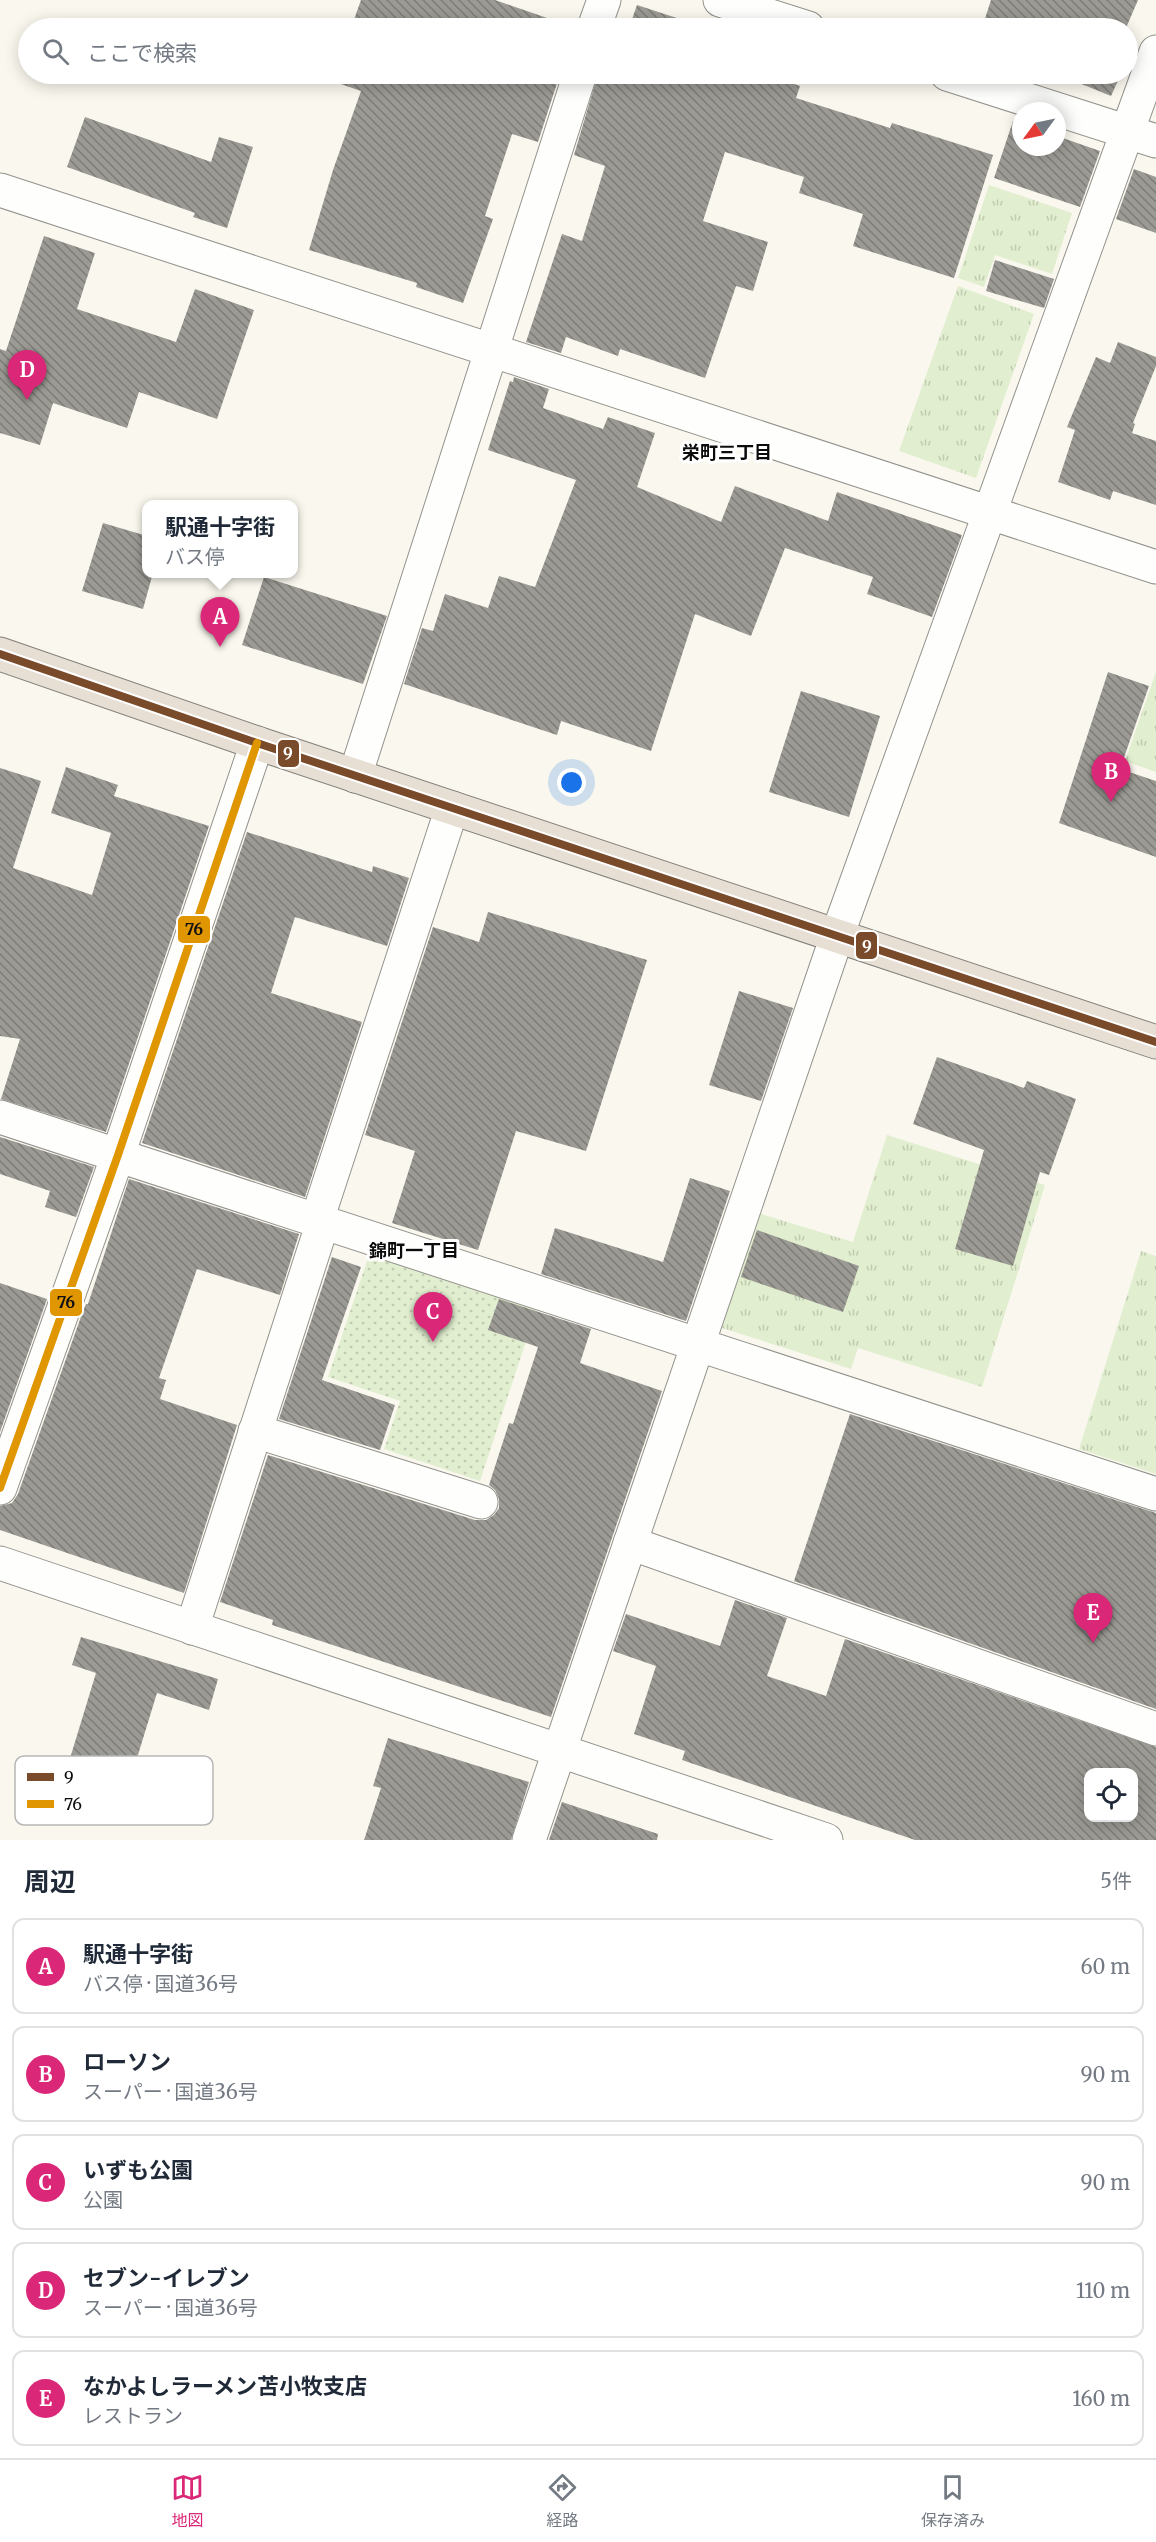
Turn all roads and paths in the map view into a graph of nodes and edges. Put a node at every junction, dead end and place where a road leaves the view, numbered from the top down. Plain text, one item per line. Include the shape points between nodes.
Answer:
1 (604, 0) edge
2 (720, 0) edge
3 (598, 18) edge
4 (777, 18) edge
5 (1156, 52) edge
6 (577, 84) edge
7 (978, 84) edge
8 (1142, 136) edge
9 (0, 190) edge
10 (491, 350) junction
11 (990, 512) junction
12 (1156, 567) edge
13 (0, 654) edge
14 (256, 743) junction
15 (355, 776) junction
16 (452, 808) junction
17 (837, 936) junction
18 (1156, 1042) edge
19 (0, 1117) edge
20 (118, 1155) junction
21 (320, 1221) junction
22 (698, 1345) junction
23 (255, 1431) junction
24 (0, 1488) edge
25 (1156, 1494) edge
26 (481, 1502) dead end
27 (630, 1543) junction
28 (0, 1563) edge
29 (192, 1628) junction
30 (1156, 1729) edge
31 (559, 1750) junction
32 (529, 1840) edge
33 (826, 1840) edge

1 - 3 street
2 - 4 street
5 - 8 street
6 - 10 street
7 - 8 street
8 - 11 street
9 - 10 street
10 - 11 street
10 - 15 street
11 - 12 street
11 - 17 street
13 - 14 highway
14 - 15 highway
14 - 20 street
15 - 16 highway
16 - 17 highway
16 - 21 street
17 - 18 highway
17 - 22 street
19 - 20 street
20 - 21 street
20 - 24 street
21 - 22 street
21 - 23 street
22 - 25 street
22 - 27 street
23 - 26 street
23 - 29 street
27 - 30 street
27 - 31 street
28 - 29 street
29 - 31 street
31 - 32 street
31 - 33 street

